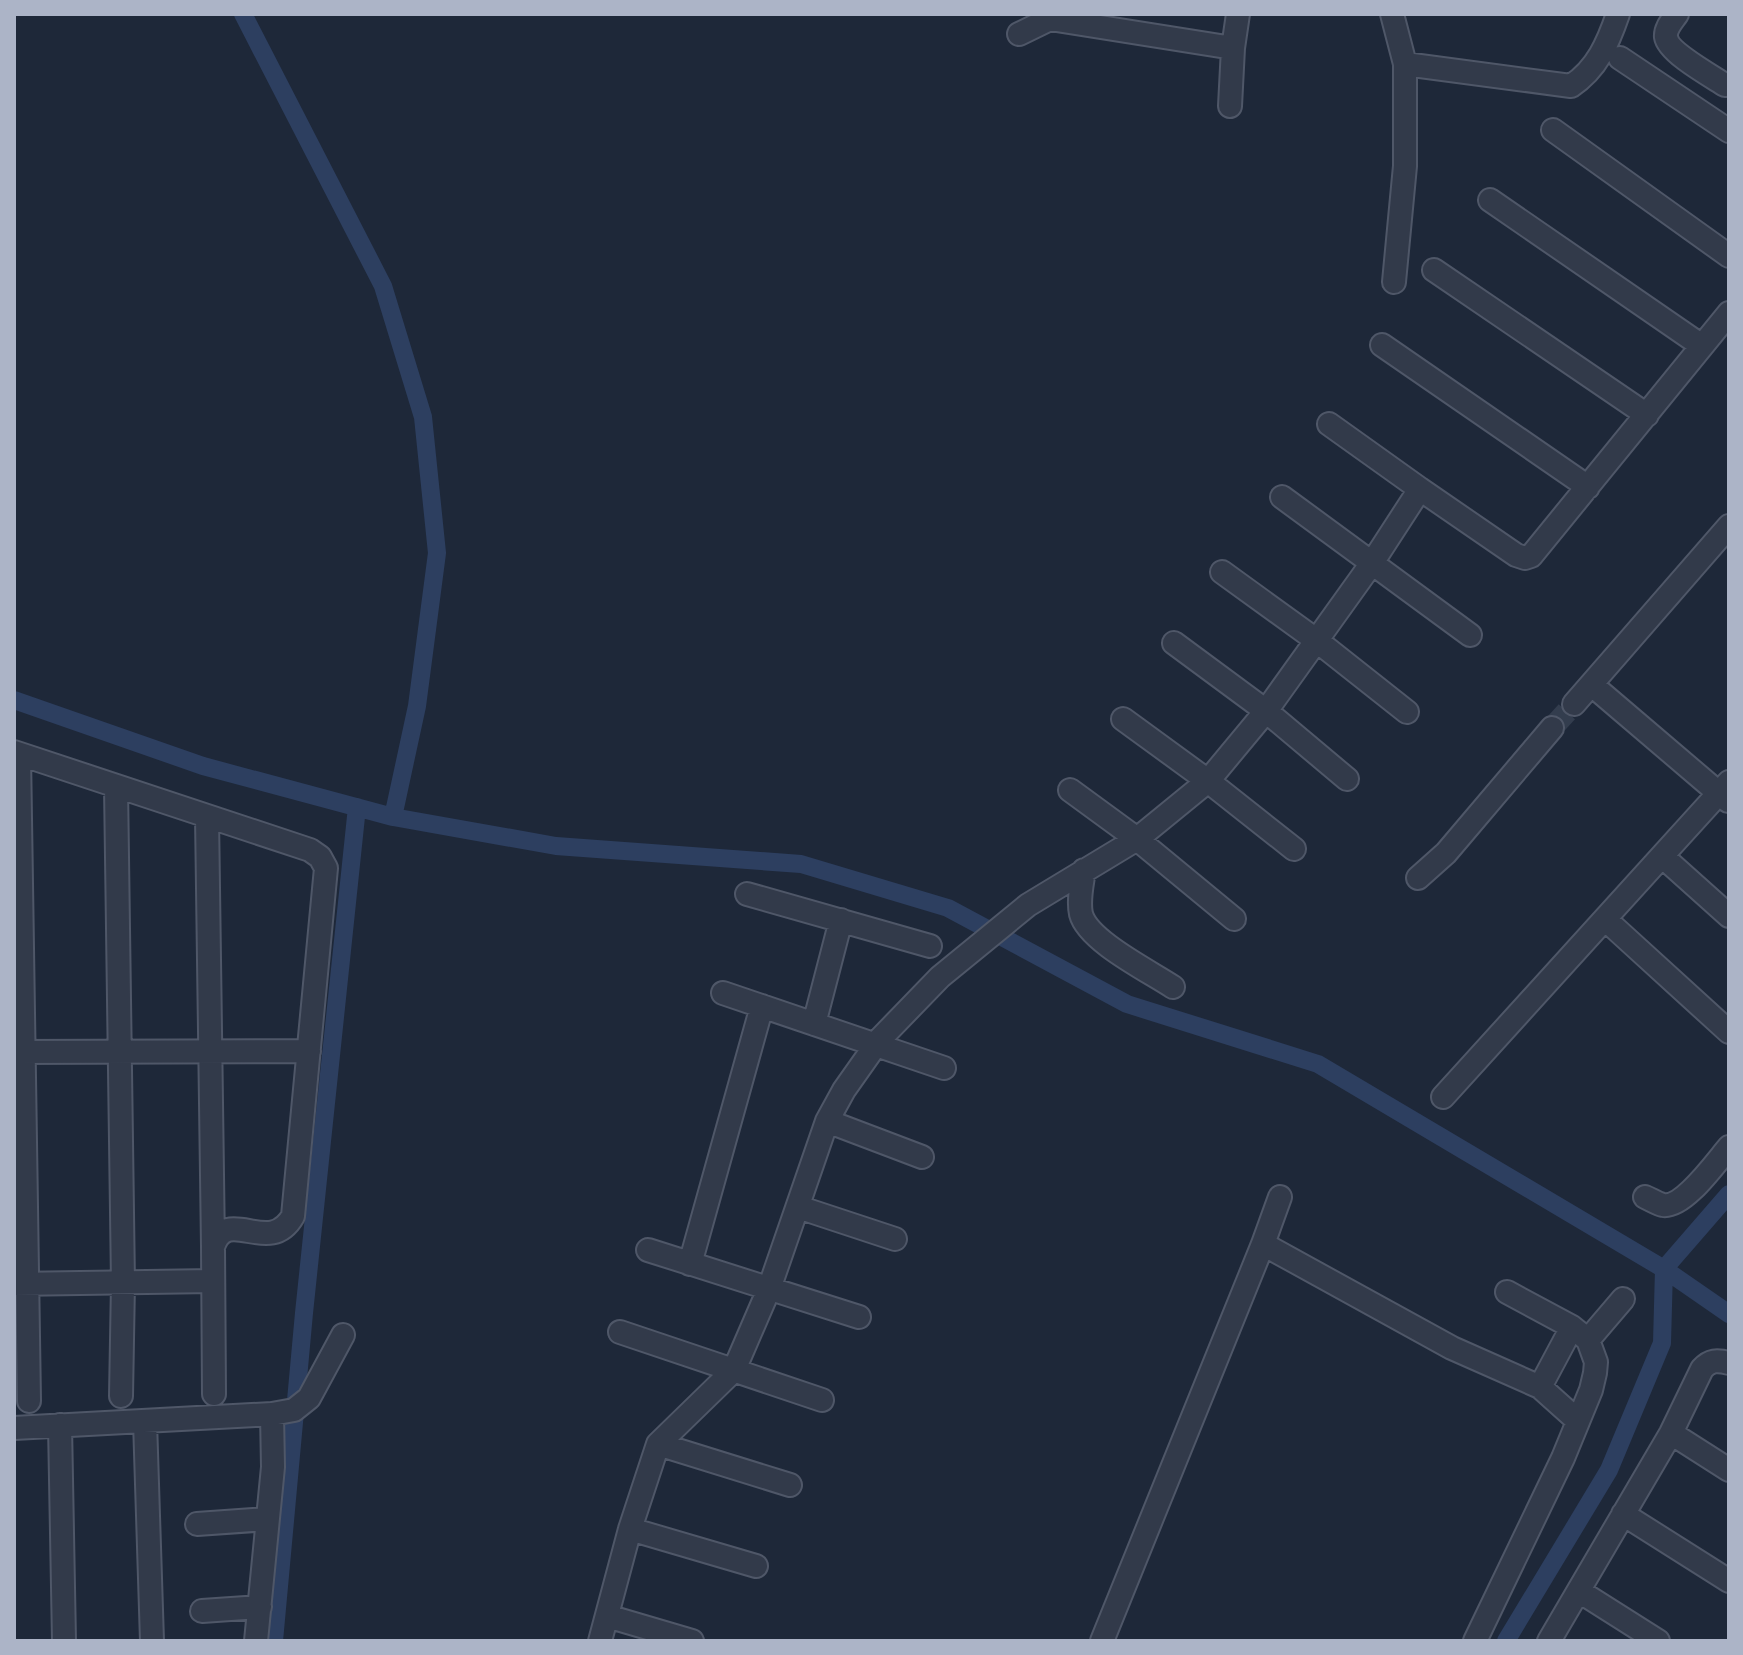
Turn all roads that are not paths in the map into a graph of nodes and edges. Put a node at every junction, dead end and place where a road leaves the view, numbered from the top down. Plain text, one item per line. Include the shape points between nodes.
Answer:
1 (1238, 14) edge
2 (1392, 14) edge
3 (1618, 14) edge
4 (1677, 14) edge
5 (1055, 17) edge
6 (1019, 34) dead end
7 (1233, 48) junction
8 (1620, 58) dead end
9 (1405, 64) junction
10 (1725, 85) dead end
11 (1230, 106) dead end
12 (1553, 130) dead end
13 (1729, 131) edge
14 (1490, 200) dead end
15 (1729, 256) edge
16 (1434, 270) dead end
17 (1394, 282) dead end
18 (1729, 313) edge
19 (1382, 345) dead end
20 (1702, 346) junction
21 (1647, 415) junction
22 (1329, 424) dead end
23 (1588, 487) junction
24 (1420, 489) junction
25 (1282, 497) dead end
26 (1729, 526) edge
27 (1372, 563) junction
28 (1222, 572) dead end
29 (1470, 635) dead end
30 (1316, 640) junction
31 (1174, 643) dead end
32 (1592, 685) junction
33 (1574, 704) tunnel mouth
34 (1266, 711) junction
35 (1407, 712) dead end
36 (1123, 719) dead end
37 (1552, 728) tunnel mouth
38 (16, 753) edge
39 (1347, 779) dead end
40 (1208, 781) junction
41 (116, 786) junction
42 (1070, 790) dead end
43 (1726, 792) edge
44 (207, 816) junction
45 (1137, 839) junction
46 (1294, 849) dead end
47 (1662, 856) junction
48 (1084, 870) junction
49 (1418, 878) dead end
50 (747, 894) dead end
51 (1729, 916) edge
52 (1234, 919) dead end
53 (1605, 919) junction
54 (841, 920) junction
55 (930, 946) dead end
56 (1173, 987) dead end
57 (723, 993) dead end
58 (762, 1006) junction
59 (814, 1024) junction
60 (1729, 1032) edge
61 (876, 1045) junction
62 (309, 1051) junction
63 (18, 1052) edge
64 (119, 1052) junction
65 (210, 1052) junction
66 (944, 1068) dead end
67 (1443, 1097) dead end
68 (827, 1121) junction
69 (1729, 1147) edge
70 (922, 1157) dead end
71 (1280, 1197) dead end
72 (1645, 1197) dead end
73 (798, 1207) junction
74 (895, 1239) dead end
75 (1263, 1244) junction
76 (213, 1247) junction
77 (648, 1250) dead end
78 (690, 1264) junction
79 (213, 1281) junction
80 (123, 1283) junction
81 (20, 1284) edge
82 (769, 1289) junction
83 (1507, 1292) dead end
84 (1623, 1299) dead end
85 (859, 1317) dead end
86 (620, 1332) dead end
87 (1580, 1334) junction
88 (343, 1335) dead end
89 (1729, 1363) edge
90 (734, 1370) junction
91 (1540, 1387) junction
92 (214, 1394) dead end
93 (121, 1396) dead end
94 (822, 1400) dead end
95 (29, 1401) dead end
96 (272, 1414) junction
97 (145, 1421) junction
98 (1578, 1421) junction
99 (60, 1425) junction
100 (14, 1428) edge
101 (1671, 1433) junction
102 (658, 1444) junction
103 (1729, 1470) edge
104 (790, 1485) dead end
105 (1623, 1514) junction
106 (268, 1519) junction
107 (197, 1524) dead end
108 (630, 1529) junction
109 (756, 1566) dead end
110 (1729, 1581) edge
111 (1579, 1591) junction
112 (260, 1607) junction
113 (202, 1611) dead end
114 (607, 1616) junction
115 (64, 1641) edge
116 (152, 1641) edge
117 (256, 1641) edge
118 (600, 1641) edge
119 (692, 1641) edge
120 (1102, 1641) edge
121 (1475, 1641) edge
122 (1549, 1641) edge
123 (1658, 1641) edge

1 - 7 street
2 - 9 street
3 - 9 street via 1602,54 1571,86
4 - 10 street via 1667,29 1671,47
5 - 6 street
5 - 7 street
7 - 11 street
8 - 13 street
9 - 17 street via 1405,166
12 - 15 street
14 - 20 street
16 - 21 street
18 - 20 street
19 - 23 street
20 - 21 street
21 - 23 street
22 - 24 street
23 - 24 street via 1538,550 1525,558
24 - 27 street
25 - 27 street
26 - 32 street
27 - 29 street
27 - 30 street
28 - 30 street
30 - 34 street
30 - 35 street
31 - 34 street
32 - 33 street
32 - 43 street
34 - 39 street
34 - 40 street
36 - 40 street
37 - 49 street via 1446,853
38 - 41 street
38 - 63 street
40 - 45 street
40 - 46 street
41 - 44 street
41 - 64 street
42 - 45 street
43 - 47 street
44 - 62 street via 310,850 326,868
44 - 65 street
45 - 48 street
45 - 52 street
47 - 51 street
47 - 53 street
48 - 56 street via 1082,918 1118,952
48 - 61 street via 1028,905 940,977
50 - 54 street
53 - 60 street
53 - 67 street
54 - 55 street
54 - 59 street
57 - 58 street
58 - 59 street
58 - 78 street
59 - 61 street
61 - 66 street
61 - 68 street
62 - 65 street
62 - 76 street via 293,1216 286,1228 268,1234 222,1230
63 - 64 street
63 - 81 street
64 - 65 street
64 - 80 street
65 - 76 street
68 - 70 street
68 - 73 street
69 - 72 street via 1686,1196 1663,1205
71 - 75 street
73 - 74 street
73 - 82 street
75 - 91 street via 1452,1348
75 - 120 street
76 - 79 street
77 - 78 street
78 - 82 street
79 - 80 street
79 - 92 street
80 - 81 street
80 - 93 street
81 - 95 street
82 - 85 street
82 - 90 street
83 - 87 street
84 - 87 street
86 - 90 street
87 - 91 street
87 - 98 street via 1596,1362
88 - 96 street via 309,1398 294,1410
89 - 101 street via 1715,1361 1702,1369
90 - 94 street
90 - 102 street
91 - 98 street
96 - 97 street
96 - 106 street
97 - 99 street
97 - 116 street
98 - 121 street
99 - 100 street
99 - 115 street
101 - 103 street
101 - 105 street
102 - 104 street
102 - 108 street
105 - 110 street
105 - 111 street
106 - 107 street
106 - 112 street
108 - 109 street
108 - 114 street
111 - 122 street
111 - 123 street
112 - 113 street
112 - 117 street
114 - 118 street
114 - 119 street

